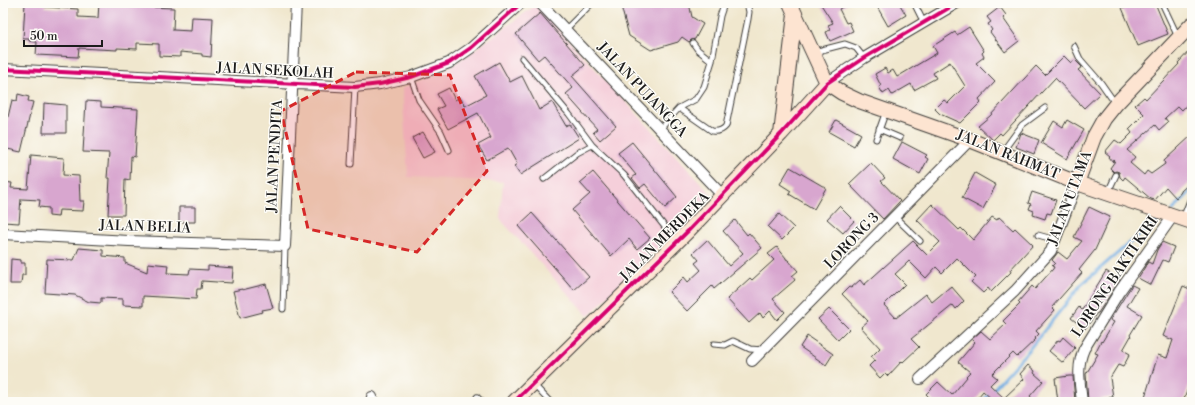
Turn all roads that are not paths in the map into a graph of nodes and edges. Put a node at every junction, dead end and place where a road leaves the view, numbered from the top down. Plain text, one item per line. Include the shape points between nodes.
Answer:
1 (296, 3) edge
2 (521, 3) edge
3 (540, 3) edge
4 (592, 3) edge
5 (726, 3) edge
6 (747, 3) edge
7 (914, 3) edge
8 (957, 3) edge
9 (1162, 3) edge
10 (792, 8) edge
11 (924, 23) junction
12 (1192, 24) edge
13 (565, 30) junction
14 (1179, 38) junction
15 (693, 43) dead end
16 (1074, 46) dead end
17 (813, 52) junction
18 (522, 58) dead end
19 (864, 58) junction
20 (712, 61) junction
21 (3, 69) edge
22 (411, 77) junction
23 (292, 83) junction
24 (827, 83) junction
25 (355, 86) junction
26 (1116, 104) junction
27 (679, 108) junction
28 (1045, 108) dead end
29 (886, 110) junction
30 (660, 129) junction
31 (879, 129) junction
32 (781, 134) junction
33 (900, 138) dead end
34 (876, 139) dead end
35 (970, 140) junction
36 (592, 145) junction
37 (449, 150) dead end
38 (1003, 152) junction
39 (351, 164) dead end
40 (1116, 174) dead end
41 (544, 179) dead end
42 (1076, 183) junction
43 (1108, 193) junction
44 (723, 196) junction
45 (1192, 202) edge
46 (895, 217) junction
47 (1183, 219) edge
48 (3, 234) edge
49 (1038, 235) dead end
50 (1056, 240) junction
51 (920, 241) dead end
52 (677, 242) junction
53 (285, 246) junction
54 (284, 309) dead end
55 (714, 344) dead end
56 (764, 350) junction
57 (752, 361) dead end
58 (920, 379) dead end
59 (533, 383) junction
60 (477, 397) dead end
61 (482, 402) edge
62 (514, 402) edge
63 (550, 402) edge
64 (1082, 402) edge

1 - 23 street, JALAN PENDITA
2 - 22 street, JALAN SEKOLAH via 471,48 449,63
3 - 13 street, JALAN PUJANGGA
4 - 13 lane
5 - 20 lane via 720,16
6 - 27 lane via 748,20 726,126 723,130 712,131
7 - 11 lane
8 - 11 street
9 - 14 lane
10 - 17 street
10 - 32 street
11 - 19 street
12 - 14 street, JALAN UTAMA
13 - 30 street, JALAN PUJANGGA
14 - 26 street, JALAN UTAMA
15 - 20 lane
16 - 26 lane via 1080,59
17 - 19 lane via 845,44 856,48
17 - 24 street
18 - 36 lane
19 - 24 street
20 - 27 lane via 704,87 696,99
21 - 23 street, JALAN SEKOLAH
22 - 25 street, JALAN SEKOLAH
22 - 37 lane via 419,100 441,132
23 - 25 street, JALAN SEKOLAH
23 - 53 street, JALAN PENDITA
24 - 29 street, JALAN RAHMAT via 842,93
24 - 32 street, JALAN MERDEKA
25 - 39 lane
26 - 42 street, JALAN UTAMA via 1094,137
27 - 30 lane
28 - 38 lane via 1022,125
29 - 31 lane
29 - 35 street, JALAN RAHMAT
30 - 44 street, JALAN PUJANGGA
31 - 33 lane
31 - 34 lane
32 - 44 street, JALAN MERDEKA
35 - 38 street, JALAN RAHMAT
35 - 46 street, LORONG 3
36 - 41 lane via 577,153
36 - 52 lane via 624,175
38 - 42 street, JALAN RAHMAT
40 - 43 lane
42 - 43 street, JALAN RAHMAT
42 - 50 street, JALAN UTAMA
43 - 47 street, JALAN RAHMAT
44 - 52 street, JALAN MERDEKA
45 - 47 street, LORONG BAKTI KIRI
46 - 51 lane
46 - 56 street, LORONG 3
47 - 64 street, LORONG BAKTI KIRI via 1119,292 1084,349 1079,368
48 - 53 street, JALAN BELIA
49 - 50 lane
50 - 58 street, JALAN UTAMA via 1051,251 1015,291
52 - 59 street, JALAN MERDEKA
53 - 54 lane, JALAN PENDITA
55 - 56 lane via 725,345 733,341 750,349
56 - 57 street, LORONG 3
59 - 62 street, JALAN MERDEKA
59 - 63 lane
60 - 61 lane

